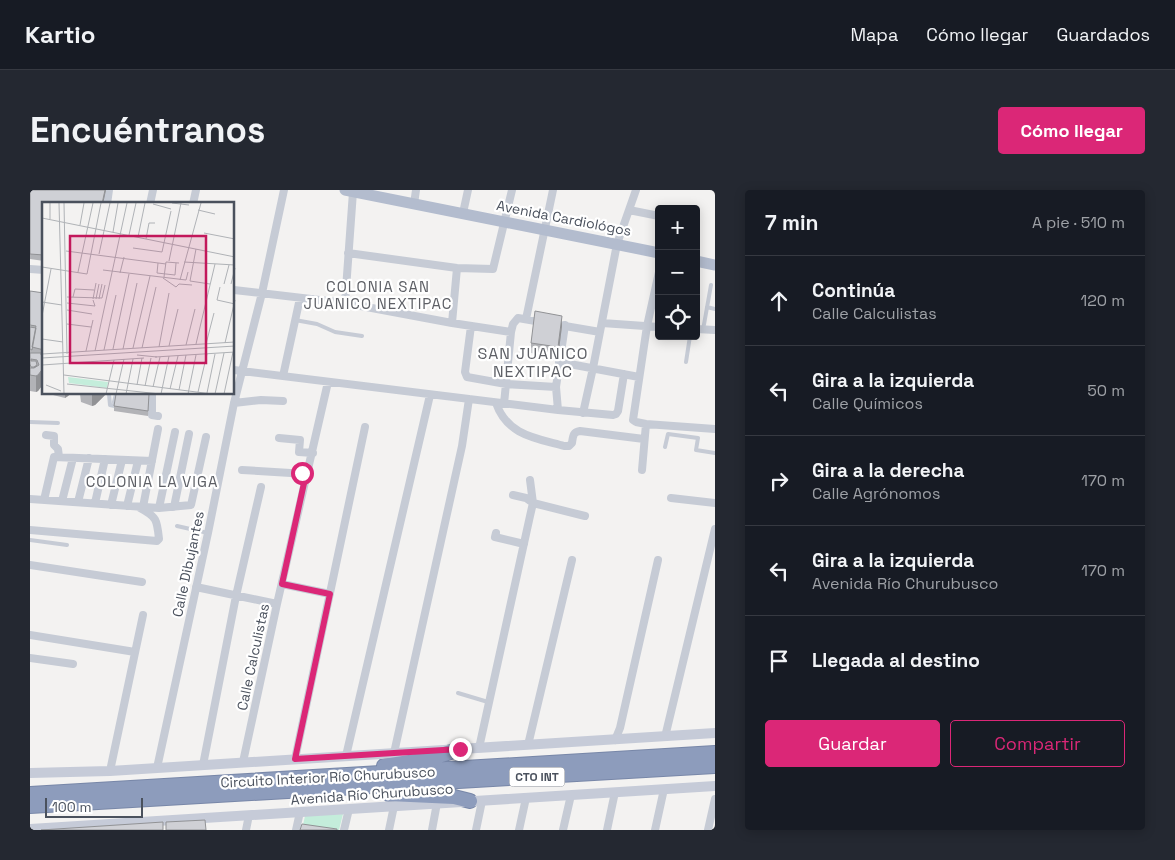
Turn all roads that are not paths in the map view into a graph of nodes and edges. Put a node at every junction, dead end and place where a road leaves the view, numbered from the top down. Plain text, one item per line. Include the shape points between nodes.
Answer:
1 (284, 190) edge
2 (416, 190) edge
3 (468, 190) edge
4 (512, 190) edge
5 (553, 190) edge
6 (636, 190) edge
7 (349, 191) edge
8 (371, 193) edge
9 (414, 204) junction
10 (629, 210) junction
11 (463, 214) junction
12 (655, 215) edge
13 (504, 222) junction
14 (545, 230) junction
15 (617, 244) junction
16 (348, 253) junction
17 (655, 253) edge
18 (700, 262) edge
19 (715, 265) edge
20 (457, 268) junction
21 (711, 285) dead end
22 (235, 290) edge
23 (655, 292) edge
24 (262, 293) junction
25 (300, 298) junction
26 (345, 303) junction
27 (707, 307) junction
28 (715, 309) edge
29 (526, 318) junction
30 (296, 320) junction
31 (452, 323) junction
32 (602, 323) junction
33 (565, 325) junction
34 (471, 326) junction
35 (648, 326) junction
36 (655, 327) edge
37 (512, 328) junction
38 (700, 329) edge
39 (715, 330) edge
40 (600, 332) junction
41 (362, 336) dead end
42 (689, 340) edge
43 (559, 362) junction
44 (686, 362) dead end
45 (593, 368) junction
46 (238, 371) edge
47 (624, 374) junction
48 (283, 376) junction
49 (639, 377) junction
50 (328, 382) junction
51 (506, 384) junction
52 (556, 387) junction
53 (109, 395) edge
54 (116, 395) edge
55 (121, 395) edge
56 (430, 395) junction
57 (149, 396) edge
58 (469, 399) junction
59 (282, 401) dead end
60 (234, 403) junction
61 (496, 403) junction
62 (146, 404) edge
63 (504, 404) junction
64 (117, 406) junction
65 (128, 408) edge
66 (558, 410) junction
67 (583, 413) junction
68 (158, 416) dead end
69 (30, 422) edge
70 (58, 423) dead end
71 (646, 424) junction
72 (365, 427) dead end
73 (158, 429) dead end
74 (715, 429) edge
75 (175, 432) dead end
76 (189, 434) dead end
77 (46, 436) dead end
78 (206, 437) dead end
79 (279, 438) dead end
80 (644, 439) junction
81 (665, 447) dead end
82 (312, 453) junction
83 (715, 454) edge
84 (60, 457) junction
85 (73, 458) junction
86 (89, 458) junction
87 (105, 459) junction
88 (122, 460) junction
89 (138, 461) junction
90 (152, 461) junction
91 (242, 470) dead end
92 (642, 470) dead end
93 (306, 474) junction
94 (530, 480) dead end
95 (261, 486) dead end
96 (513, 495) dead end
97 (671, 498) dead end
98 (30, 499) edge
99 (44, 500) junction
100 (62, 501) junction
101 (78, 502) junction
102 (533, 503) junction
103 (95, 504) junction
104 (111, 504) junction
105 (715, 504) edge
106 (127, 506) junction
107 (139, 507) junction
108 (174, 507) junction
109 (159, 508) junction
110 (585, 516) dead end
111 (177, 526) dead end
112 (715, 529) edge
113 (30, 530) edge
114 (208, 533) junction
115 (496, 533) dead end
116 (30, 540) edge
117 (524, 544) junction
118 (67, 545) dead end
119 (572, 560) dead end
120 (658, 560) dead end
121 (30, 565) edge
122 (142, 582) dead end
123 (282, 584) junction
124 (196, 587) junction
125 (330, 594) junction
126 (236, 596) junction
127 (277, 604) junction
128 (143, 615) dead end
129 (30, 635) edge
130 (135, 652) junction
131 (30, 658) edge
132 (73, 664) dead end
133 (458, 693) dead end
134 (488, 702) junction
135 (715, 734) edge
136 (665, 737) junction
137 (615, 740) junction
138 (528, 745) junction
139 (479, 748) junction
140 (460, 749) junction
141 (394, 753) junction
142 (715, 753) edge
143 (346, 756) junction
144 (295, 759) junction
145 (244, 762) junction
146 (202, 765) junction
147 (715, 766) edge
148 (157, 768) junction
149 (110, 771) junction
150 (30, 773) edge
151 (43, 773) junction
152 (30, 778) edge
153 (360, 782) junction
154 (715, 786) edge
155 (664, 789) junction
156 (615, 792) junction
157 (30, 794) edge
158 (571, 795) junction
159 (89, 797) junction
160 (526, 798) junction
161 (715, 799) edge
162 (476, 801) junction
163 (437, 804) junction
164 (30, 806) edge
165 (394, 806) junction
166 (349, 809) junction
167 (300, 812) junction
168 (249, 815) junction
169 (30, 823) edge
170 (52, 828) junction
171 (30, 829) edge
172 (246, 830) edge
173 (296, 830) edge
174 (344, 830) edge
175 (389, 830) edge
176 (432, 830) edge
177 (476, 830) edge
178 (519, 830) edge
179 (564, 830) edge
180 (607, 830) edge
181 (655, 830) edge
182 (708, 830) edge

1 - 24 street, Calle Dibujantes
2 - 9 street
3 - 11 street
4 - 13 street
5 - 14 street
6 - 10 street
7 - 8 main road, Avenida Cardiológos
7 - 16 street
8 - 9 main road, Avenida Cardiológos
9 - 11 main road, Avenida Cardiológos
10 - 12 street
10 - 15 street
11 - 13 main road, Avenida Cardiológos
13 - 14 main road, Avenida Cardiológos
13 - 20 street via 495,266 490,270
14 - 15 main road, Avenida Cardiológos
14 - 29 street
15 - 17 main road, Avenida Cardiológos
15 - 32 street
16 - 20 street
16 - 26 street
18 - 19 main road
20 - 31 street
21 - 27 lane
22 - 24 street
23 - 35 street
24 - 25 street
24 - 46 street, Calle Dibujantes
25 - 26 street
25 - 30 street
26 - 31 street
27 - 28 lane
27 - 38 lane
29 - 33 street
29 - 37 street via 518,318
30 - 41 lane
30 - 48 street
31 - 34 street
32 - 35 street
32 - 40 street
33 - 40 street
33 - 43 street
34 - 37 street
34 - 51 street via 467,376
35 - 36 street
35 - 49 street
37 - 51 street
38 - 39 street
40 - 45 street
42 - 44 lane
43 - 45 street
43 - 52 street
45 - 47 street
45 - 67 street
46 - 48 street
46 - 60 street, Calle Dibujantes
47 - 49 street
47 - 67 street via 616,414
48 - 50 street
49 - 71 street via 633,418 634,422
50 - 56 street
50 - 82 street, Calle Calculistas
51 - 52 street
51 - 63 street
52 - 66 street
53 - 64 lane, bridge via 110,405
54 - 64 lane via 114,402
55 - 64 lane
56 - 58 street
56 - 143 street
57 - 62 lane
57 - 68 street via 152,415
58 - 61 street
58 - 141 street via 462,446
59 - 60 street
60 - 114 street, Calle Dibujantes
61 - 63 street
61 - 80 street via 503,418 520,433 564,446 572,443 573,434 580,430
63 - 66 street
64 - 65 lane
66 - 67 street
69 - 70 lane
71 - 74 street
71 - 80 street
72 - 125 street
73 - 90 street
75 - 109 street
76 - 108 street
77 - 84 street via 54,436
78 - 108 street via 191,505
79 - 82 street via 300,440 299,452
80 - 92 street
81 - 83 lane via 668,434 698,438 696,450
82 - 93 street, Calle Calculistas
84 - 85 street
84 - 99 street via 54,457
85 - 86 street
85 - 100 street
86 - 87 street
86 - 101 street
87 - 88 street
87 - 103 street
88 - 89 street
88 - 104 street
89 - 90 street
89 - 106 street
90 - 107 street
91 - 93 street
93 - 123 street, Calle Calculistas
94 - 102 street
95 - 126 street
96 - 102 street
97 - 105 street
98 - 99 street
99 - 100 street
100 - 101 street
101 - 103 street
102 - 110 street
102 - 117 street
103 - 104 street
104 - 106 street
106 - 107 street
107 - 109 street
107 - 113 street via 156,518 157,542
108 - 109 street
111 - 114 lane
112 - 136 street
114 - 124 street, Calle Dibujantes
115 - 117 street via 495,537
116 - 118 lane
117 - 134 street
119 - 138 street
120 - 137 street
121 - 122 street
123 - 125 street
123 - 127 street, Calle Calculistas
124 - 126 street
124 - 148 street, Calle Dibujantes
125 - 144 street
126 - 127 street
126 - 146 street
127 - 145 street, Calle Calculistas
128 - 130 street
129 - 130 street
130 - 149 street
131 - 132 street
133 - 134 lane
134 - 139 street
135 - 136 main road
136 - 137 main road
137 - 138 main road
138 - 139 main road
139 - 140 main road
140 - 141 main road
140 - 153 highway via 429,759 379,767
141 - 143 main road
142 - 153 highway, Circuito Interior Río Churubusco / CTO INT
143 - 144 main road
144 - 145 main road
145 - 146 main road
146 - 148 main road
147 - 153 highway, Circuito Interior Río Churubusco / CTO INT
148 - 149 main road
149 - 151 main road
150 - 151 main road
151 - 152 main road
153 - 159 highway, Circuito Interior Río Churubusco / CTO INT
153 - 162 highway via 378,793
154 - 155 main road, Avenida Río Churubusco / CTO INT
155 - 156 main road, Avenida Río Churubusco / CTO INT
155 - 181 street
156 - 158 main road, Avenida Río Churubusco / CTO INT
156 - 180 street
157 - 159 highway, Circuito Interior Río Churubusco / CTO INT
158 - 160 main road, Avenida Río Churubusco / CTO INT
158 - 179 street
159 - 164 highway, Circuito Interior Río Churubusco / CTO INT
160 - 162 main road, Avenida Río Churubusco / CTO INT
160 - 178 street
161 - 182 street
162 - 163 main road, Avenida Río Churubusco / CTO INT
162 - 177 street
163 - 165 main road, Avenida Río Churubusco / CTO INT
163 - 176 street
165 - 166 main road, Avenida Río Churubusco / CTO INT
165 - 175 street
166 - 167 main road, Avenida Río Churubusco / CTO INT
166 - 174 street
167 - 168 main road, Avenida Río Churubusco / CTO INT
167 - 173 street
168 - 170 main road, Avenida Río Churubusco / CTO INT
168 - 172 street
169 - 170 main road
170 - 171 main road, Avenida Río Churubusco / CTO INT

